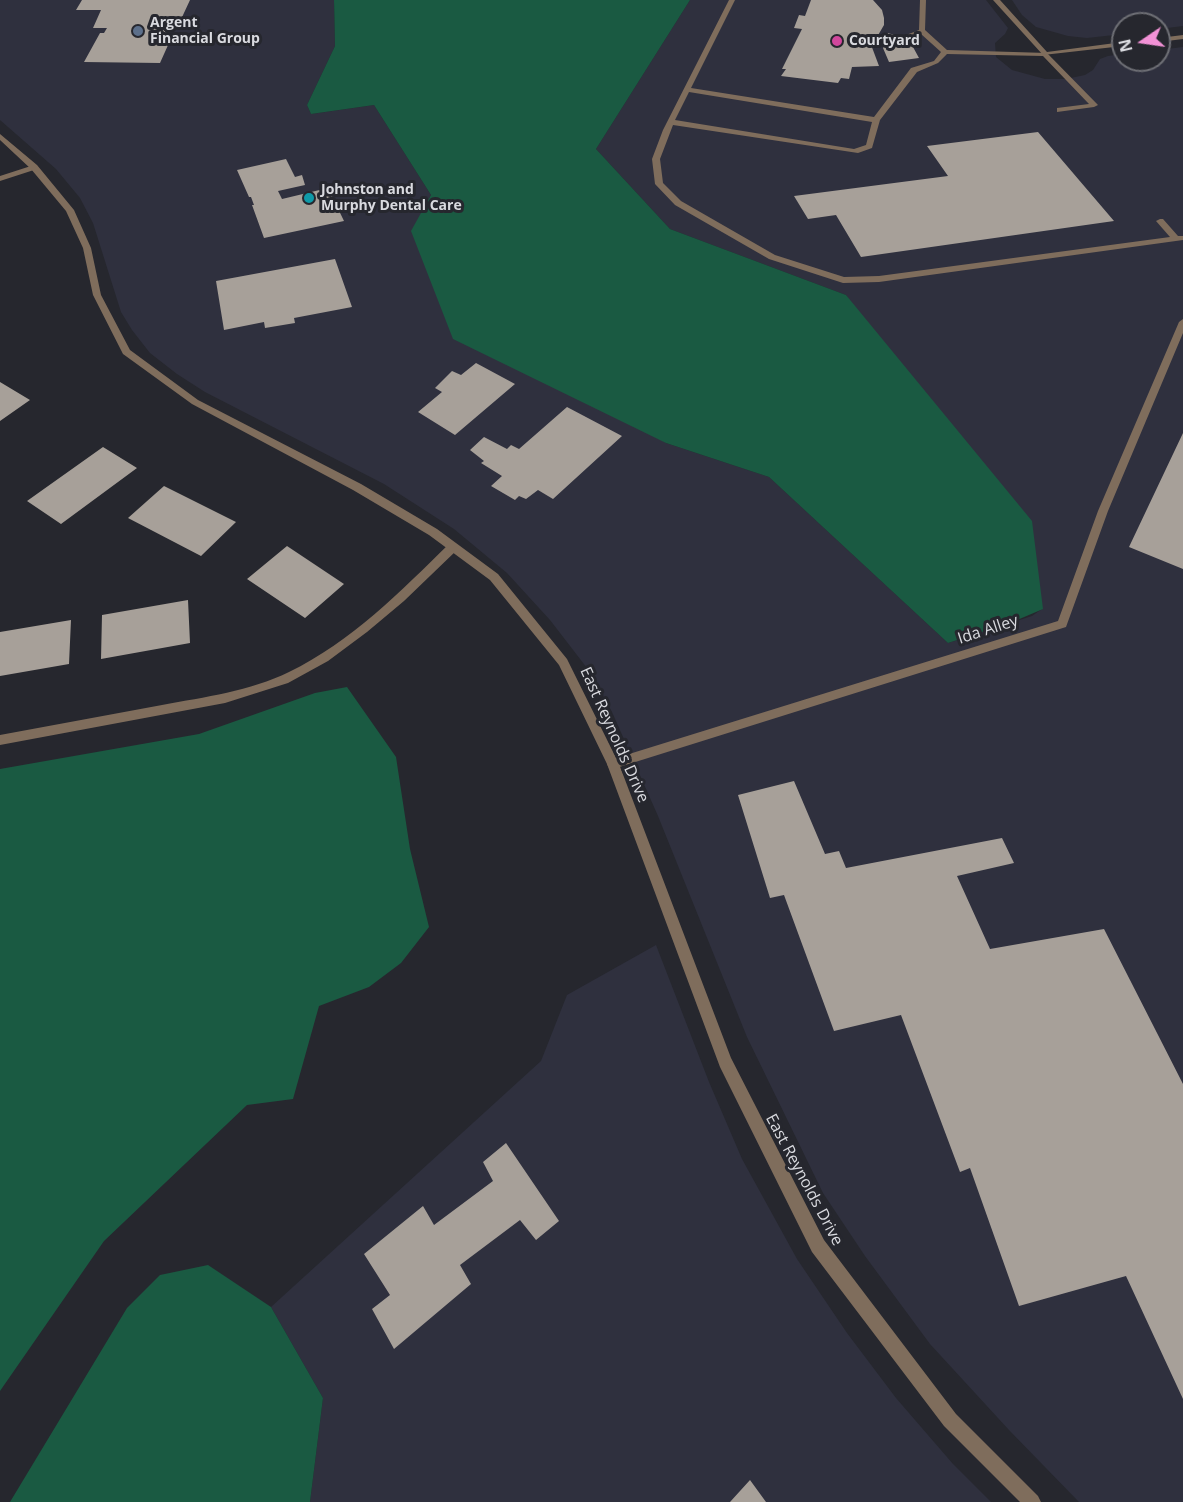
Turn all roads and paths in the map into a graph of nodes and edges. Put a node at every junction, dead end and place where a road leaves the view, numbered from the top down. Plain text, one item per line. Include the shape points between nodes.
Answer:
1 (732, 0) edge
2 (923, 0) edge
3 (996, 0) edge
4 (922, 31) junction
5 (904, 37) dead end
6 (1111, 46) edge
7 (945, 52) junction
8 (1045, 54) junction
9 (688, 90) junction
10 (1060, 110) dead end
11 (876, 120) junction
12 (671, 122) junction
13 (0, 136) edge
14 (34, 167) junction
15 (0, 179) edge
16 (1160, 221) dead end
17 (1179, 238) edge
18 (1183, 322) edge
19 (453, 547) junction
20 (0, 740) edge
21 (613, 764) junction
22 (1032, 1502) edge

1 - 9 street
2 - 4 street
3 - 8 street
4 - 5 street
4 - 7 street
6 - 8 street
7 - 8 street
7 - 11 street via 936,62 911,68
8 - 10 street via 1094,105
9 - 11 street
9 - 12 street
11 - 12 street via 869,146 855,151
12 - 17 street via 656,159 659,184 678,203 772,256 843,280 879,279
13 - 14 street, East Reynolds Drive
14 - 15 street
14 - 19 street, East Reynolds Drive via 70,210 87,248 97,295 126,352 195,402 357,487
16 - 17 street
18 - 21 street, Ida Alley via 1103,511 1062,624
19 - 20 street via 394,604 346,643 302,671 225,698
19 - 21 street, East Reynolds Drive via 494,577 563,662
21 - 22 street, East Reynolds Drive via 724,1062 818,1246 950,1420

